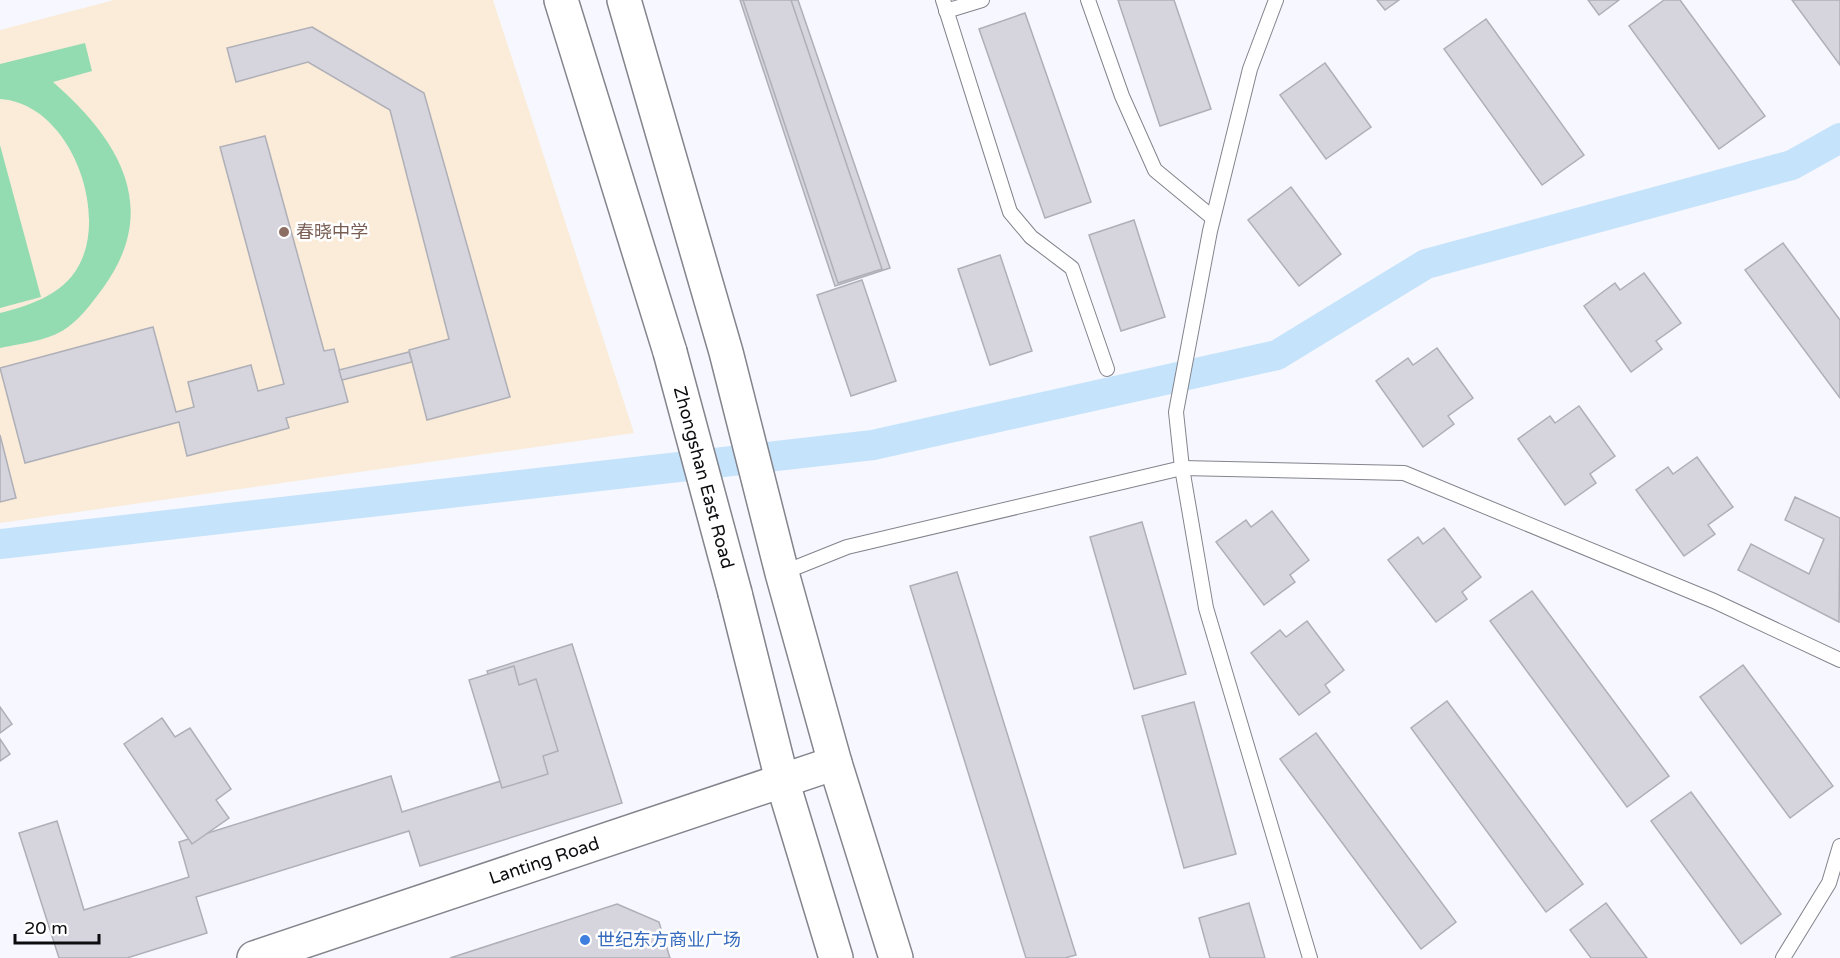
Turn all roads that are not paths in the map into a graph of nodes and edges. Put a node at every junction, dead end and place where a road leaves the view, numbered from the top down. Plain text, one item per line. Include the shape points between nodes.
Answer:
1 (561, 0) edge
2 (624, 0) edge
3 (982, 0) edge
4 (1088, 0) edge
5 (1276, 0) edge
6 (944, 5) edge
7 (1213, 218) junction
8 (1107, 369) dead end
9 (1182, 468) junction
10 (782, 573) junction
11 (1840, 660) edge
12 (835, 763) junction
13 (782, 780) junction
14 (1840, 846) edge
15 (254, 958) edge
16 (836, 958) edge
17 (897, 958) edge
18 (1310, 958) edge
19 (1783, 958) edge

1 - 13 main road, Zhongshan East Road, bridge via 670,352
2 - 10 main road via 726,352
3 - 6 lane
4 - 7 lane via 1122,96 1155,170
5 - 7 lane via 1250,69
6 - 8 lane via 1010,212 1030,237 1071,268
7 - 9 lane via 1176,412
9 - 10 lane via 847,547
9 - 11 lane via 1404,473 1714,600
9 - 18 lane via 1206,608
10 - 12 main road
12 - 13 main road, Lanting Road
12 - 17 main road
13 - 15 main road, Lanting Road
13 - 16 main road, Zhongshan East Road
14 - 19 lane via 1829,883

